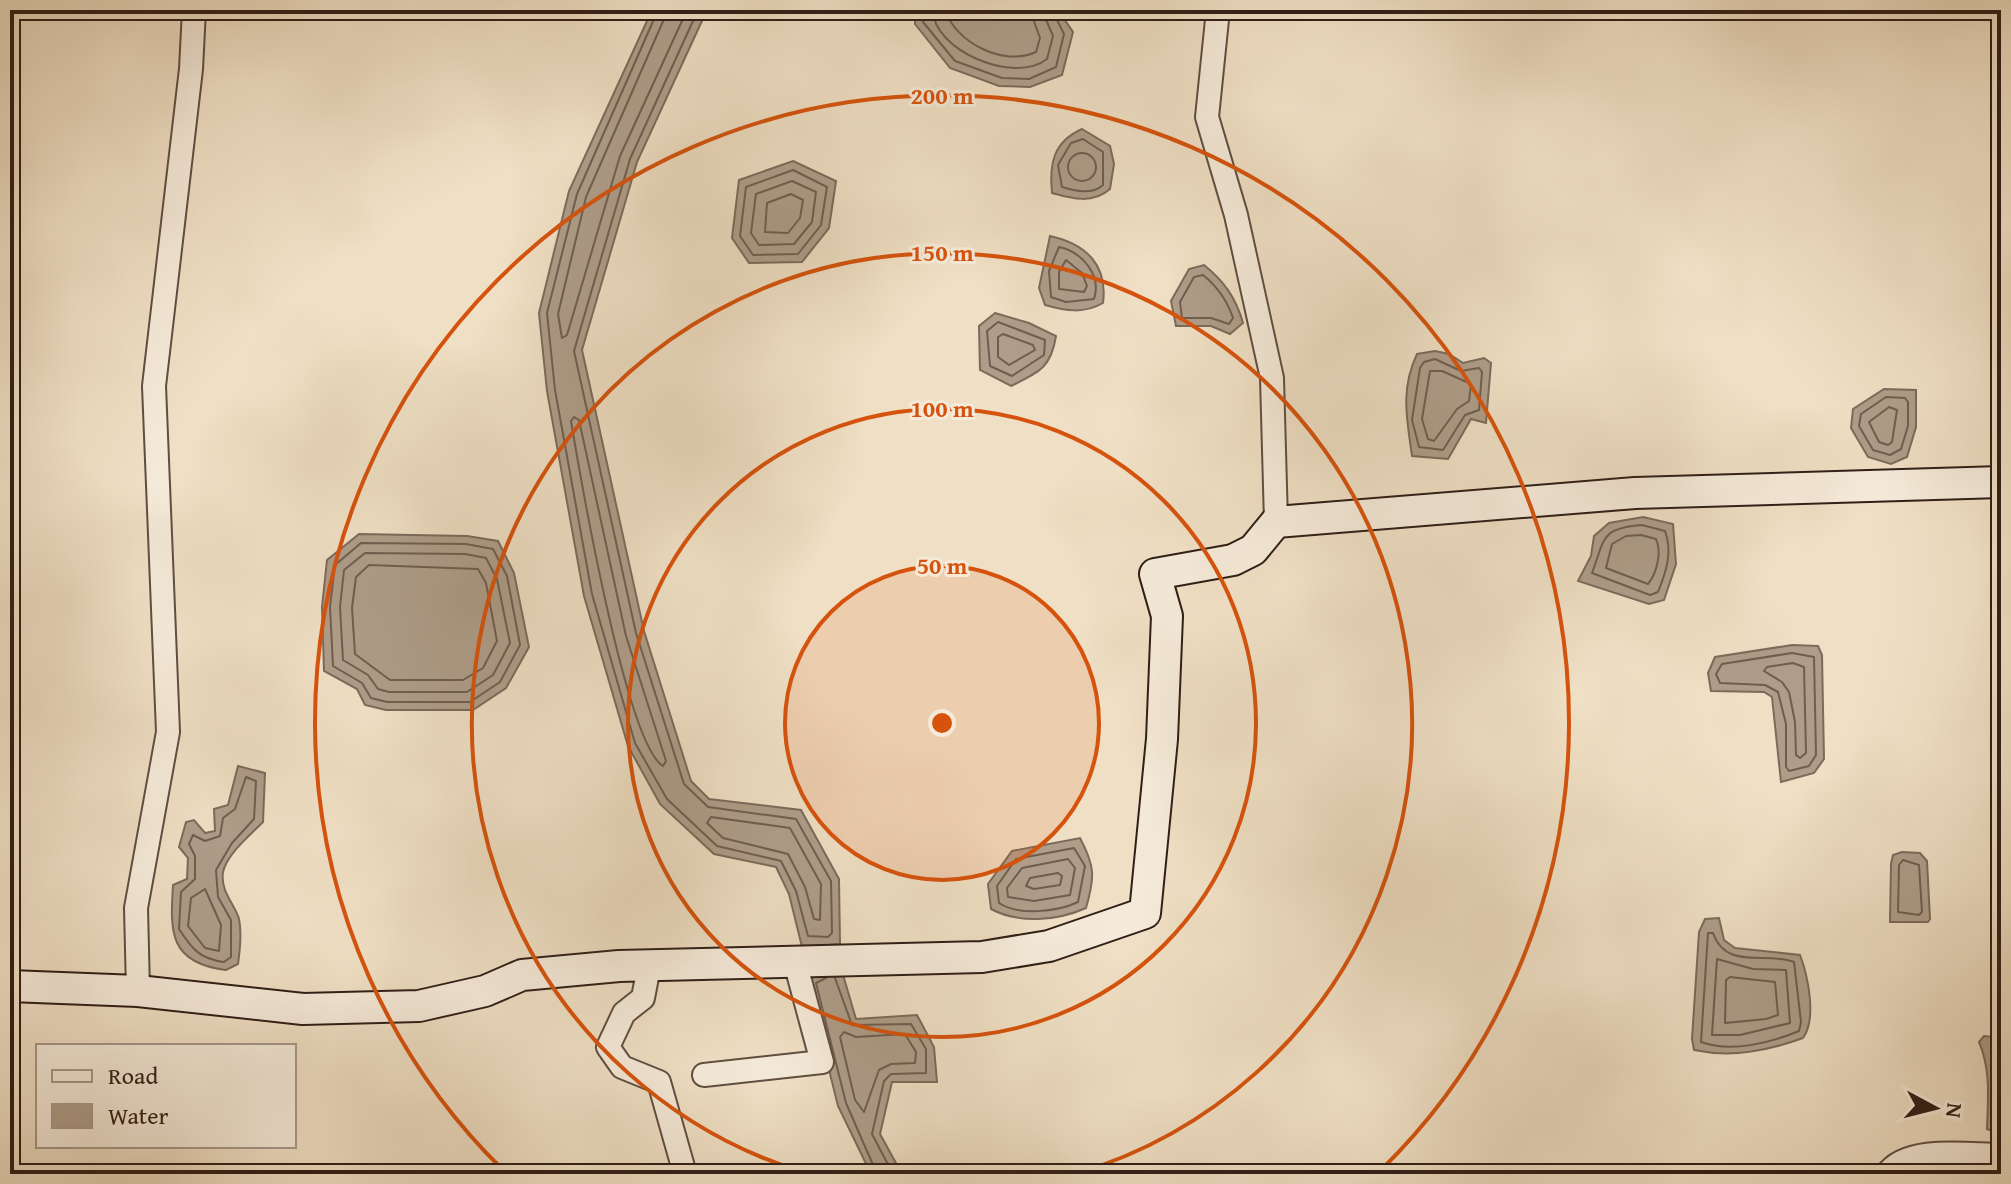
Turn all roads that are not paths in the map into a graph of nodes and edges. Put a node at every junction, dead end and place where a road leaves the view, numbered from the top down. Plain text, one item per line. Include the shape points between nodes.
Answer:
1 (194, 10) edge
2 (1218, 10) edge
3 (2001, 482) edge
4 (1276, 522) junction
5 (795, 962) junction
6 (642, 966) junction
7 (10, 986) edge
8 (138, 991) junction
9 (704, 1075) dead end
10 (2001, 1155) edge
11 (685, 1174) edge
12 (1887, 1174) edge

1 - 8 street via 154,386 168,732 136,908
2 - 4 street via 1207,117 1236,215 1272,378
3 - 4 street via 1635,493
4 - 5 street via 1253,550 1233,560 1155,574 1167,616 1162,739 1145,913 1049,946 982,957
5 - 6 street
5 - 9 street via 822,1062
6 - 8 street via 522,975 485,991 419,1006 303,1009
6 - 11 street via 647,977 643,998 624,1013 608,1047 622,1067 659,1082
7 - 8 street
10 - 12 street via 1921,1156

